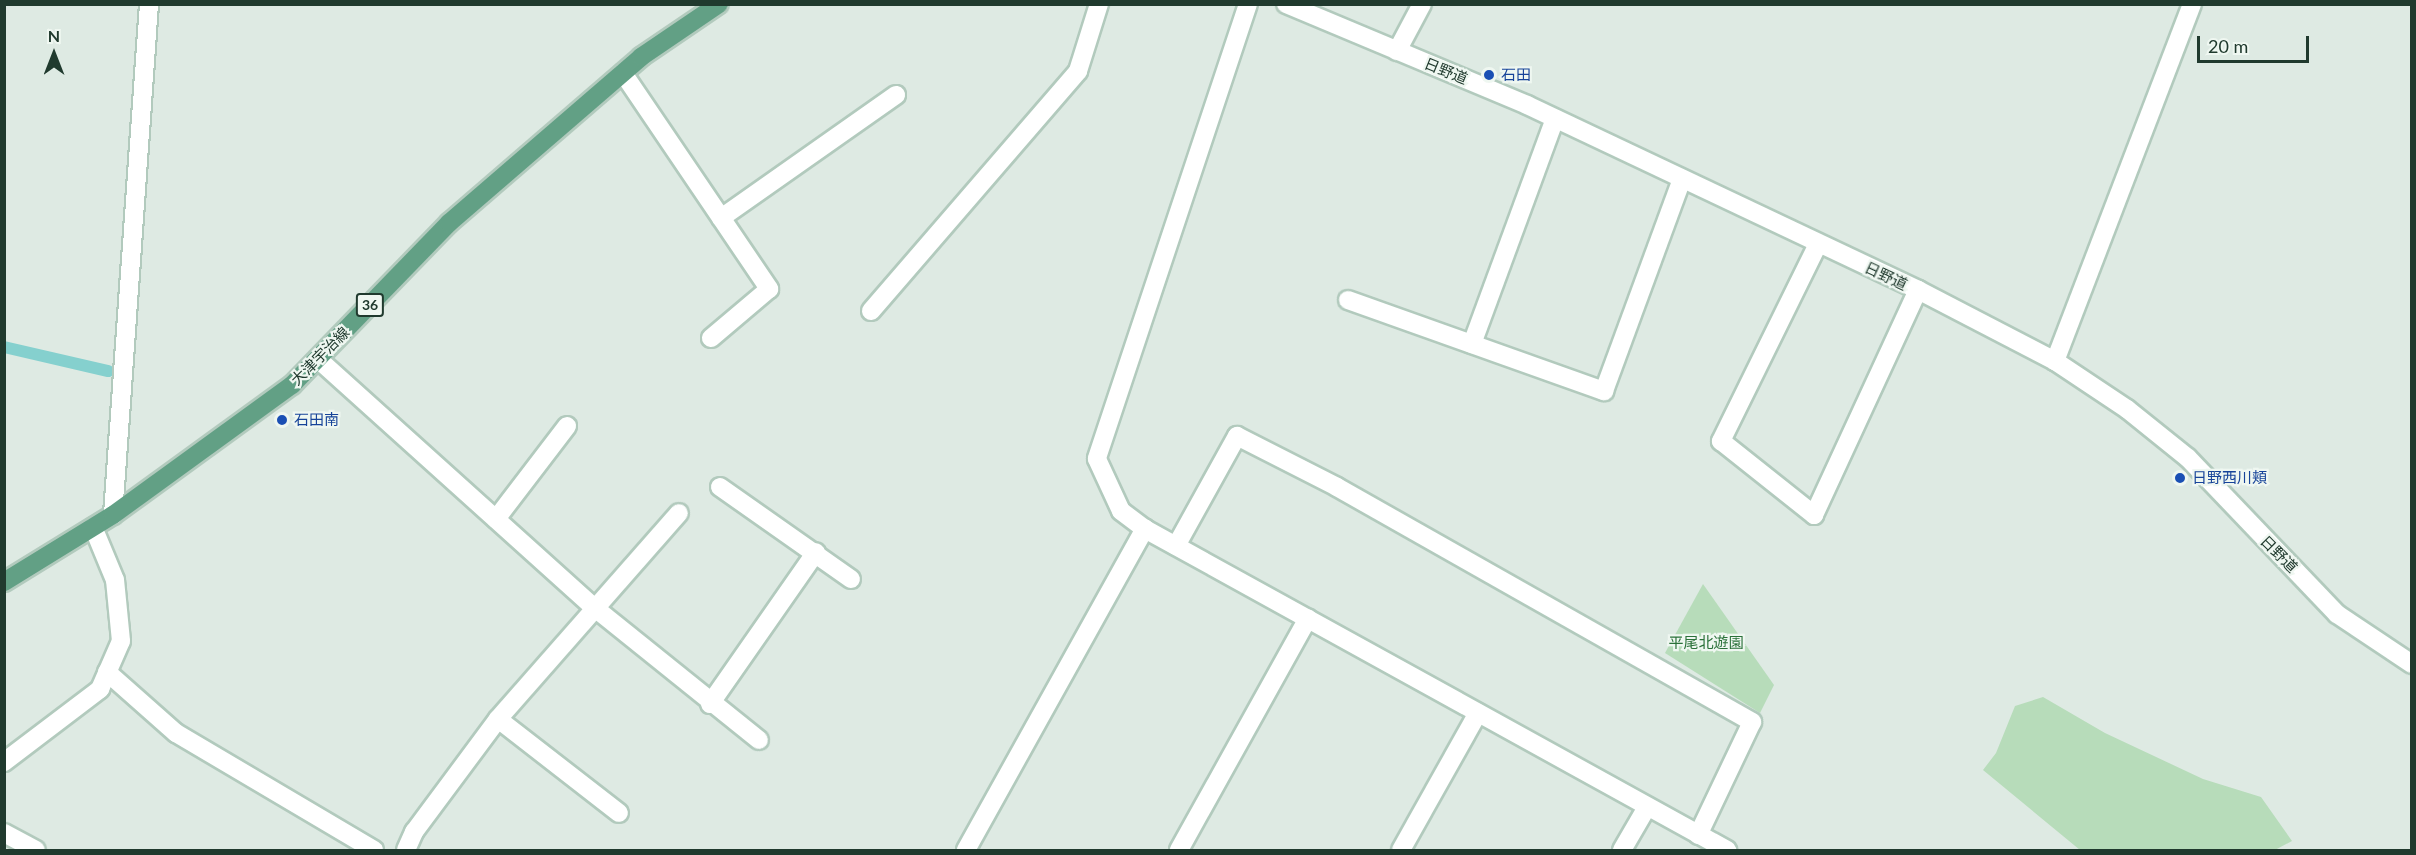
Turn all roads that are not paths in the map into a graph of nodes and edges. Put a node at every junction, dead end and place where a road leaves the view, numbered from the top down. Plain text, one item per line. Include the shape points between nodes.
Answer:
1 (149, 4) edge
2 (718, 4) edge
3 (1099, 4) edge
4 (1248, 4) edge
5 (1286, 4) edge
6 (1422, 4) edge
7 (2192, 4) edge
8 (1397, 51) junction
9 (624, 73) junction
10 (896, 95) dead end
11 (1555, 118) junction
12 (1682, 179) junction
13 (721, 218) junction
14 (1818, 244) junction
15 (1918, 290) junction
16 (1348, 300) dead end
17 (871, 311) dead end
18 (711, 338) dead end
19 (1472, 344) junction
20 (318, 359) junction
21 (2055, 361) junction
22 (567, 426) dead end
23 (720, 487) dead end
24 (679, 513) dead end
25 (113, 515) junction
26 (496, 519) junction
27 (93, 528) junction
28 (1145, 529) junction
29 (1176, 546) junction
30 (816, 552) junction
31 (851, 579) dead end
32 (5, 581) edge
33 (596, 609) junction
34 (1308, 618) junction
35 (2412, 664) edge
36 (107, 672) junction
37 (710, 704) junction
38 (1478, 713) junction
39 (498, 718) junction
40 (759, 740) dead end
41 (4, 762) edge
42 (1647, 807) junction
43 (619, 813) dead end
44 (4, 833) edge
45 (1698, 835) junction
46 (36, 850) edge
47 (374, 850) edge
48 (406, 850) edge
49 (966, 850) edge
50 (1179, 850) edge
51 (1401, 850) edge
52 (1622, 850) edge
53 (1727, 850) edge

1 - 25 street
2 - 9 main road, 大津宇治線 / 36
3 - 17 street via 1078,71
4 - 28 street via 1096,459 1121,511
5 - 8 street, 日野道
6 - 8 street
7 - 21 street
8 - 11 street, 日野道
9 - 13 street
9 - 20 main road, 大津宇治線 / 36 via 449,223
10 - 13 street
11 - 12 street, 日野道
11 - 19 street
12 - 14 street, 日野道
12 - 19 street via 1604,391
13 - 18 street via 768,289
14 - 15 street, 日野道
14 - 15 street via 1721,441 1814,515
15 - 21 street, 日野道
16 - 19 street
20 - 25 main road, 大津宇治線 / 36 via 292,384
20 - 26 street
21 - 35 street, 日野道 via 2127,409 2188,458 2337,614
22 - 26 street
23 - 30 street
24 - 33 street
25 - 27 main road, 大津宇治線 / 36
26 - 33 street
27 - 32 main road, 大津宇治線 / 36
27 - 36 street via 116,580 121,641
28 - 29 street
28 - 49 street
29 - 34 street
29 - 45 street via 1237,436 1337,487 1532,601 1752,722
30 - 31 street
30 - 37 street
33 - 37 street
33 - 39 street
34 - 38 street
34 - 50 street
36 - 41 street via 100,689
36 - 47 street via 176,733
37 - 40 street
38 - 42 street
38 - 51 street
39 - 43 street
39 - 48 street via 414,832
42 - 45 street
42 - 52 street
44 - 46 street
45 - 53 street

